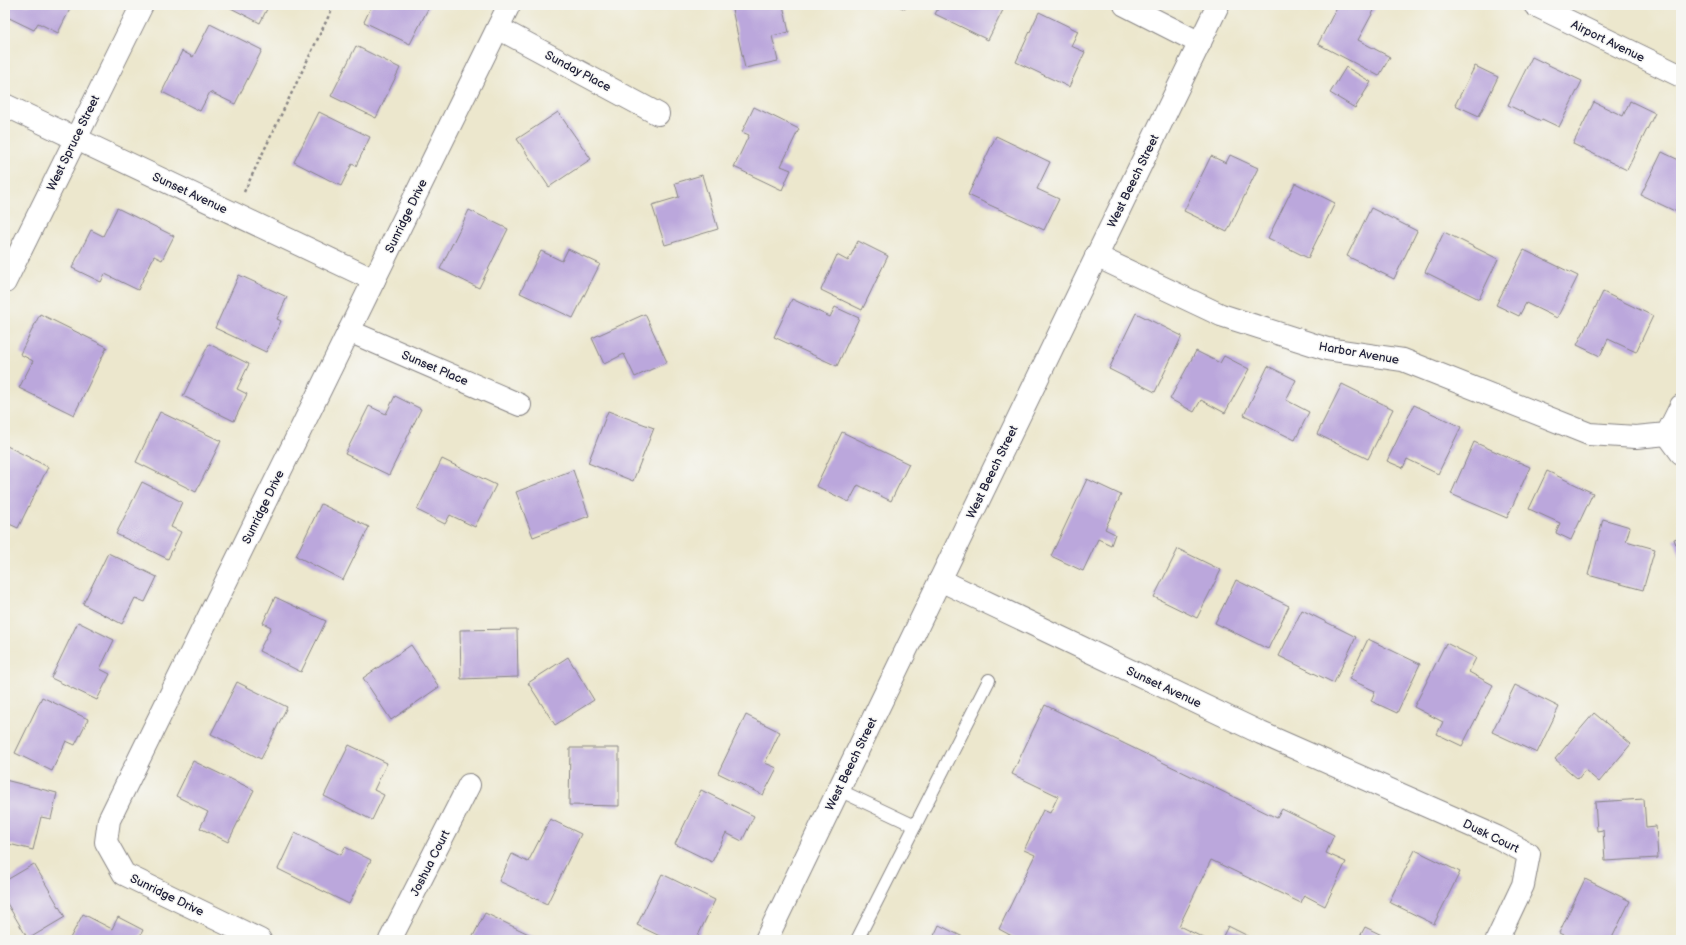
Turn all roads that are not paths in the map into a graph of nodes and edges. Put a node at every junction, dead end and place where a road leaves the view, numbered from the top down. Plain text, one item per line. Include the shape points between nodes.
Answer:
1 (142, 5) edge
2 (509, 5) edge
3 (1125, 5) edge
4 (1218, 5) edge
5 (1536, 5) edge
6 (498, 28) junction
7 (1200, 43) junction
8 (1681, 76) edge
9 (5, 105) edge
10 (658, 114) dead end
11 (75, 138) junction
12 (1096, 256) junction
13 (374, 280) junction
14 (5, 282) edge
15 (350, 331) junction
16 (520, 405) dead end
17 (1681, 406) edge
18 (1667, 434) junction
19 (1681, 453) edge
20 (940, 580) junction
21 (989, 680) dead end
22 (469, 785) dead end
23 (838, 790) junction
24 (1390, 790) joint
25 (915, 826) junction
26 (260, 940) edge
27 (390, 940) edge
28 (766, 940) edge
29 (857, 940) edge
30 (1498, 940) edge

1 - 11 street, West Spruce Street
2 - 6 street, Sunridge Drive
3 - 7 street
4 - 7 street, West Beech Street
5 - 8 street, Airport Avenue
6 - 10 street, Sunday Place
6 - 13 street, Sunridge Drive
7 - 12 street, West Beech Street
9 - 11 street, Sunset Avenue
11 - 13 street, Sunset Avenue
11 - 14 street, West Spruce Street
12 - 18 street, Harbor Avenue via 1221,315 1327,349 1403,360 1589,434
12 - 20 street, West Beech Street
13 - 15 street, Sunridge Drive
15 - 16 street, Sunset Place
15 - 26 street, Sunridge Drive via 109,820 106,842 124,874
17 - 18 street
18 - 19 street
20 - 23 street, West Beech Street
20 - 24 street, Sunset Avenue via 1261,733
21 - 25 lane
22 - 27 street, Joshua Court
23 - 25 lane
23 - 28 street, West Beech Street
24 - 30 street, Dusk Court via 1497,837 1529,854 1523,885
25 - 29 lane

